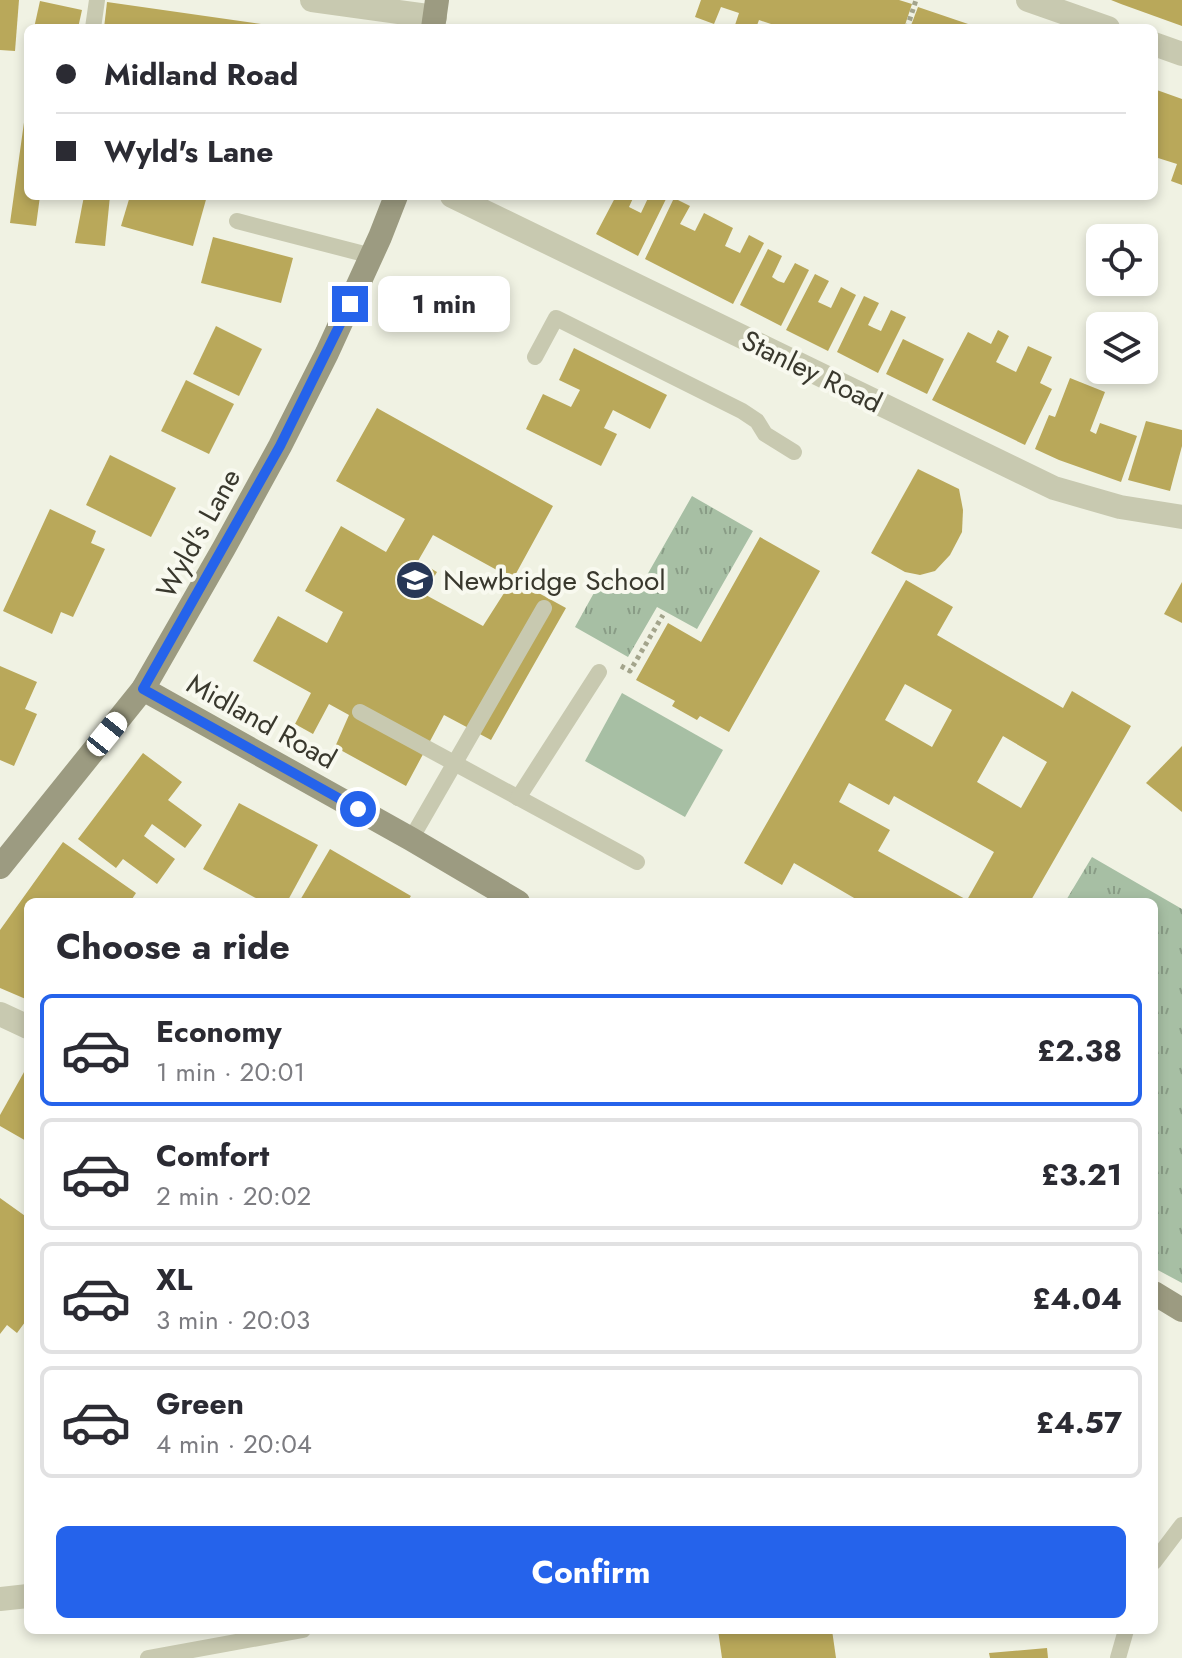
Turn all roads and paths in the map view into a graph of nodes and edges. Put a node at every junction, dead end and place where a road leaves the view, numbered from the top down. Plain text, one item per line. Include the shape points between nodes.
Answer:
1 (97, 0) edge
2 (312, 0) edge
3 (916, 0) edge
4 (1028, 0) edge
5 (435, 15) edge
6 (94, 24) edge
7 (908, 24) edge
8 (1097, 24) edge
9 (1158, 45) edge
10 (1182, 54) edge
11 (394, 200) edge
12 (460, 200) edge
13 (237, 221) dead end
14 (372, 256) junction
15 (535, 357) dead end
16 (794, 452) dead end
17 (1182, 517) edge
18 (544, 608) dead end
19 (663, 615) dead end
20 (599, 672) joint
21 (143, 689) junction
22 (360, 712) dead end
23 (454, 763) junction
24 (518, 798) junction
25 (411, 839) junction
26 (637, 862) dead end
27 (0, 867) edge
28 (511, 898) edge
29 (0, 1014) edge
30 (24, 1025) edge
31 (1158, 1295) edge
32 (1182, 1310) edge
33 (1182, 1525) edge
34 (1158, 1557) edge
35 (24, 1596) edge
36 (0, 1599) edge
37 (281, 1634) edge
38 (1125, 1634) edge
39 (148, 1658) edge
40 (1118, 1658) edge

1 - 6 lane
2 - 5 street
3 - 7 path
4 - 8 street
9 - 10 street
11 - 14 main road, Wyld's Lane
12 - 17 street, Stanley Road via 1054,488
13 - 14 lane
14 - 21 main road, Wyld's Lane via 280,446
15 - 16 lane via 556,318 742,411
18 - 23 lane
19 - 20 path via 630,671 608,658
20 - 24 lane
21 - 25 main road, Midland Road
21 - 27 main road, Wyld's Lane
22 - 23 lane
23 - 24 lane
23 - 25 lane
24 - 26 lane
25 - 28 main road, Midland Road
29 - 30 street
31 - 32 main road
33 - 34 lane
35 - 36 street
37 - 39 lane
38 - 40 lane

